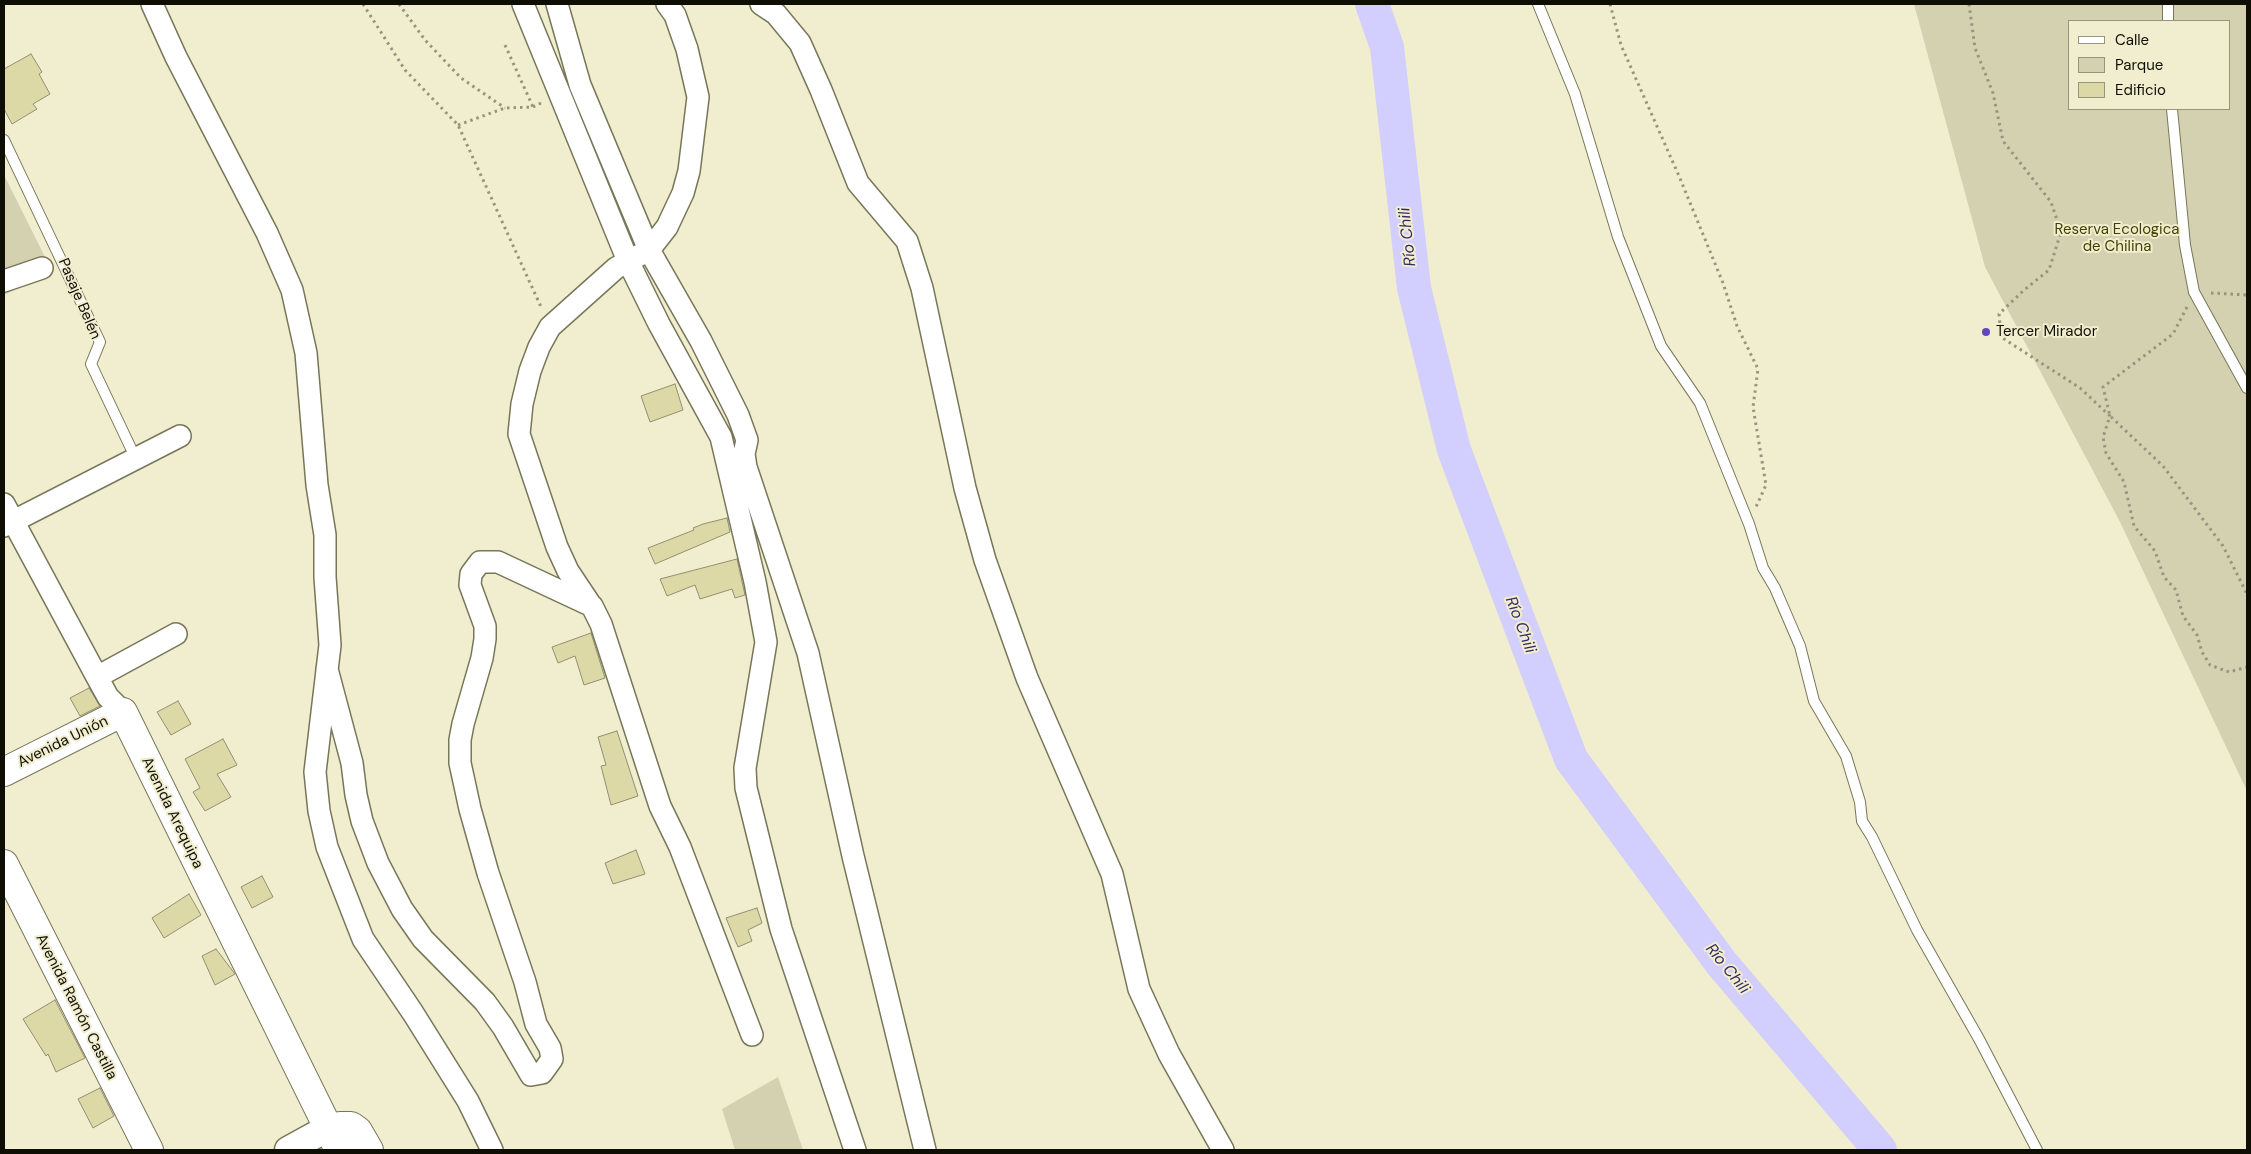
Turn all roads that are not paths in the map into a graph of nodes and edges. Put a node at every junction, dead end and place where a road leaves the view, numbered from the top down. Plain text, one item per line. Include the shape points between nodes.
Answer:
1 (152, 4) edge
2 (523, 4) edge
3 (557, 4) edge
4 (667, 4) edge
5 (761, 4) edge
6 (1538, 4) edge
7 (2168, 4) edge
8 (2168, 20) edge
9 (2172, 110) edge
10 (4, 140) edge
11 (648, 250) junction
12 (628, 261) junction
13 (42, 268) dead end
14 (4, 281) edge
15 (2247, 388) edge
16 (180, 436) dead end
17 (136, 459) junction
18 (7, 517) edge
19 (592, 606) junction
20 (176, 634) dead end
21 (327, 669) junction
22 (97, 677) junction
23 (123, 712) junction
24 (4, 772) edge
25 (4, 864) edge
26 (752, 1035) dead end
27 (333, 1139) edge
28 (149, 1150) edge
29 (288, 1150) edge
30 (369, 1150) edge
31 (492, 1150) edge
32 (855, 1150) edge
33 (925, 1150) edge
34 (1223, 1150) edge
35 (2037, 1150) edge

1 - 21 street via 267,233 292,290 306,353 325,535 330,645
2 - 12 street
3 - 11 street via 580,85
4 - 11 street via 675,15 687,49 698,97 689,171 683,193 668,227
5 - 34 street via 776,14 800,43 858,183 907,241 922,288 965,488 985,560 1027,678 1112,874 1139,989 1169,1054
6 - 35 lane via 1576,94 1618,236 1661,346 1700,404 1749,524 1762,568 1775,588 1800,646 1814,701 1846,756 1860,802 1862,821 1917,930
7 - 8 lane
9 - 15 lane via 2185,245 2194,292
10 - 17 lane, Pasaje Belén via 100,342 91,364
11 - 12 street
11 - 33 street via 701,341 747,440 746,467 808,653 853,856
12 - 19 street via 550,326 530,371 522,404 519,434 557,547 568,571
12 - 32 street via 722,444 766,642 745,768 746,788 781,929
13 - 14 street
16 - 17 street
17 - 18 street
18 - 22 street, Avenida Arequipa
19 - 21 street via 498,562 480,562 471,574 470,586 485,626 485,639 463,724 460,763 488,873 536,1024 550,1048 552,1060 542,1073 531,1075 484,1002 423,939 402,909 378,863 362,820 352,763
19 - 26 street via 606,638 660,806 680,847
20 - 22 street
21 - 31 street via 315,772 318,811 326,847 363,938 468,1101
22 - 23 street, Avenida Arequipa via 108,697
23 - 24 main road, Avenida Unión
23 - 27 main road, Avenida Arequipa
25 - 28 main road, Avenida Ramón Castilla
27 - 29 street
27 - 30 main road via 340,1126 351,1126 358,1131

